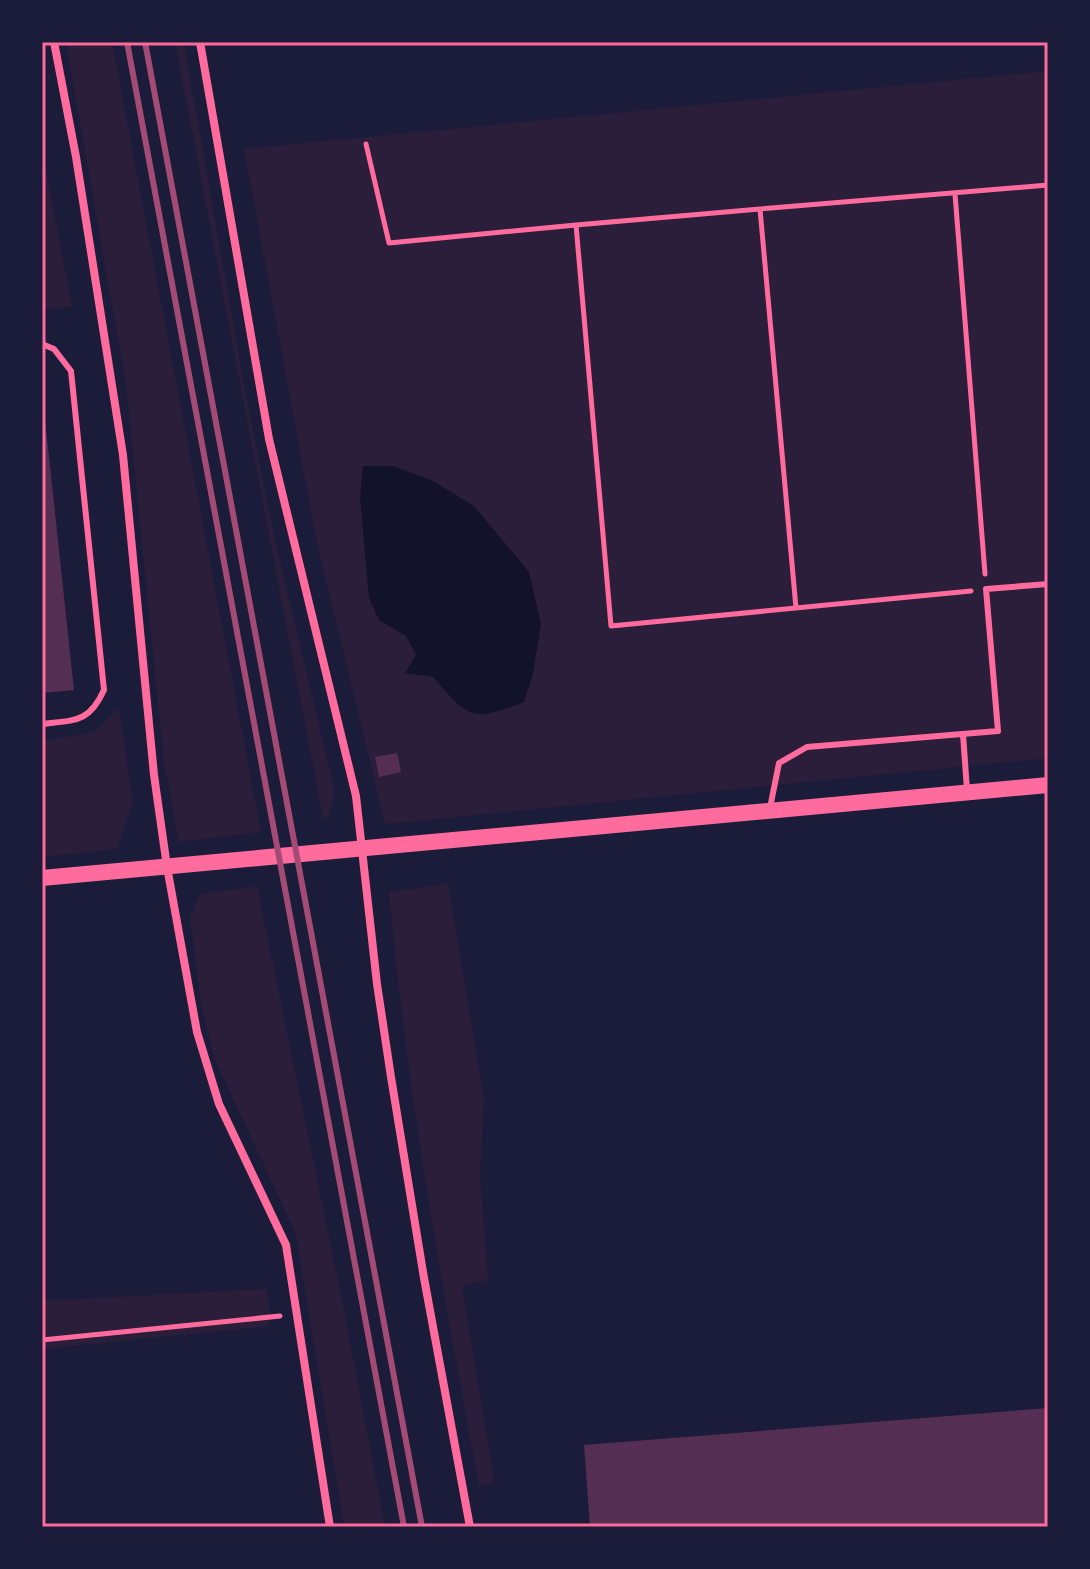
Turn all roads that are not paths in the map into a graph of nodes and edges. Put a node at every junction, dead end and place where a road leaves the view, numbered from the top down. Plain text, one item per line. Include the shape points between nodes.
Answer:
1 (54, 42) edge
2 (200, 42) edge
3 (42, 344) edge
4 (1048, 584) edge
5 (42, 724) edge
6 (963, 734) junction
7 (1048, 785) edge
8 (967, 793) junction
9 (769, 812) junction
10 (364, 849) junction
11 (167, 867) junction
12 (42, 878) edge
13 (330, 1527) edge
14 (470, 1527) edge

1 - 11 street via 123,455
2 - 10 street via 269,439 356,796
3 - 5 lane via 54,349 71,371 104,690 96,709 75,720
4 - 6 lane via 986,589 998,731
6 - 8 lane
6 - 9 lane via 807,747 779,763
7 - 8 main road
8 - 9 main road
9 - 10 main road
10 - 11 main road
10 - 14 street via 377,984
11 - 12 main road
11 - 13 street via 197,1032 219,1104 286,1245

